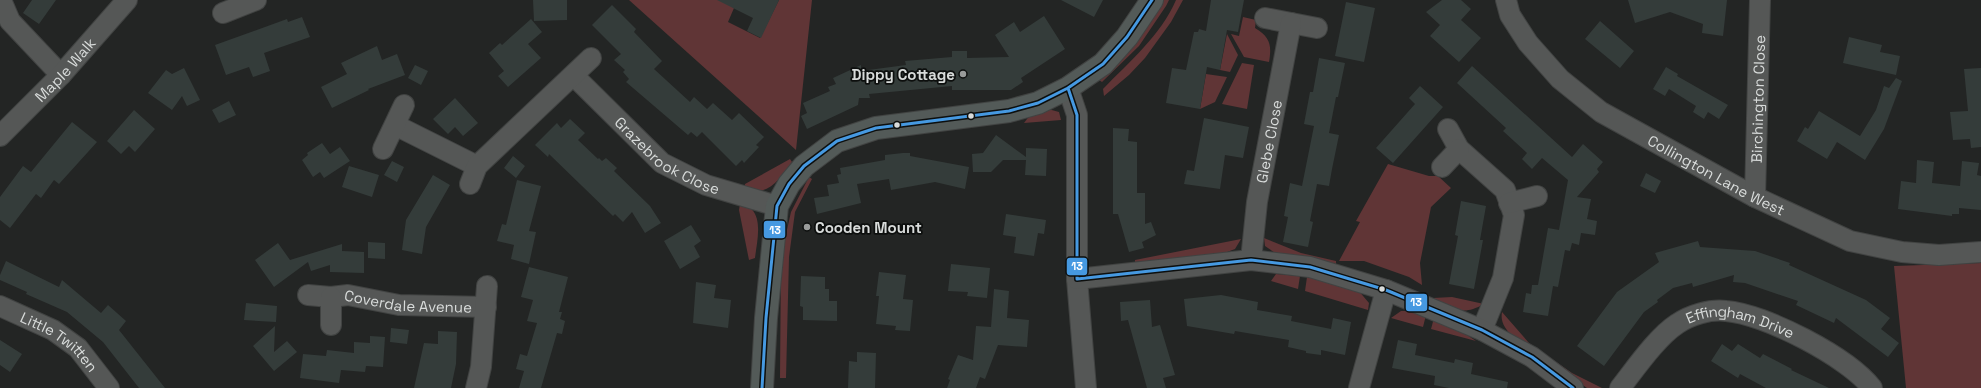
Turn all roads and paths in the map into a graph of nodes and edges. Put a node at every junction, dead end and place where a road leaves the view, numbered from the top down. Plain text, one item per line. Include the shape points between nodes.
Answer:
1 (0, 0) edge
2 (127, 0) edge
3 (1152, 0) edge
4 (1506, 0) edge
5 (1760, 0) edge
6 (250, 1) edge
7 (223, 13) dead end
8 (1265, 18) dead end
9 (1291, 23) junction
10 (1317, 28) dead end
11 (591, 58) dead end
12 (61, 75) junction
13 (574, 76) junction
14 (1068, 88) junction
15 (404, 105) dead end
16 (395, 125) junction
17 (1448, 129) dead end
18 (0, 136) edge
19 (383, 149) dead end
20 (1459, 149) junction
21 (1442, 167) dead end
22 (1537, 196) dead end
23 (1755, 197) junction
24 (1509, 203) junction
25 (777, 206) junction
26 (1981, 252) edge
27 (1251, 260) junction
28 (1077, 279) junction
29 (487, 286) dead end
30 (1386, 290) junction
31 (308, 295) dead end
32 (331, 297) junction
33 (0, 306) edge
34 (486, 307) junction
35 (331, 325) dead end
36 (1482, 330) junction
37 (108, 388) edge
38 (476, 388) edge
39 (762, 388) edge
40 (1086, 388) edge
41 (1359, 388) edge
42 (1573, 388) edge
43 (1620, 388) edge
44 (1872, 388) edge

1 - 12 street via 10,21
2 - 12 street, Maple Walk
3 - 14 main road via 1127,37 1103,64
4 - 23 street, Collington Lane West via 1510,15 1528,43 1566,84 1601,112
5 - 23 street, Birchington Close
6 - 7 street
8 - 9 street
9 - 10 street
9 - 27 street, Glebe Close via 1257,202
11 - 13 street
12 - 18 street, Maple Walk
13 - 16 street via 473,175
13 - 25 street, Grazebrook Close via 662,164 706,185
14 - 25 main road via 1038,103 1009,111 876,128 837,141 804,166 789,184
14 - 28 street via 1077,115
15 - 16 street
16 - 19 street
17 - 20 street
20 - 21 street
20 - 24 street via 1504,190
22 - 24 street
23 - 26 street, Collington Lane West via 1850,241 1902,252 1939,255
24 - 36 street via 1514,215 1503,278
25 - 39 main road
27 - 28 street
27 - 30 street via 1310,267
28 - 40 street
29 - 34 street, Coverdale Avenue
30 - 36 street
30 - 41 street
31 - 32 street, Coverdale Avenue
32 - 34 street, Coverdale Avenue via 348,295 399,305
32 - 35 street, Coverdale Avenue
33 - 37 street, Little Twitten via 53,330 78,348
34 - 38 street, Coverdale Avenue via 481,367
36 - 42 street via 1532,357
43 - 44 street, Effingham Drive via 1676,324 1692,316 1726,310 1771,322 1823,349

